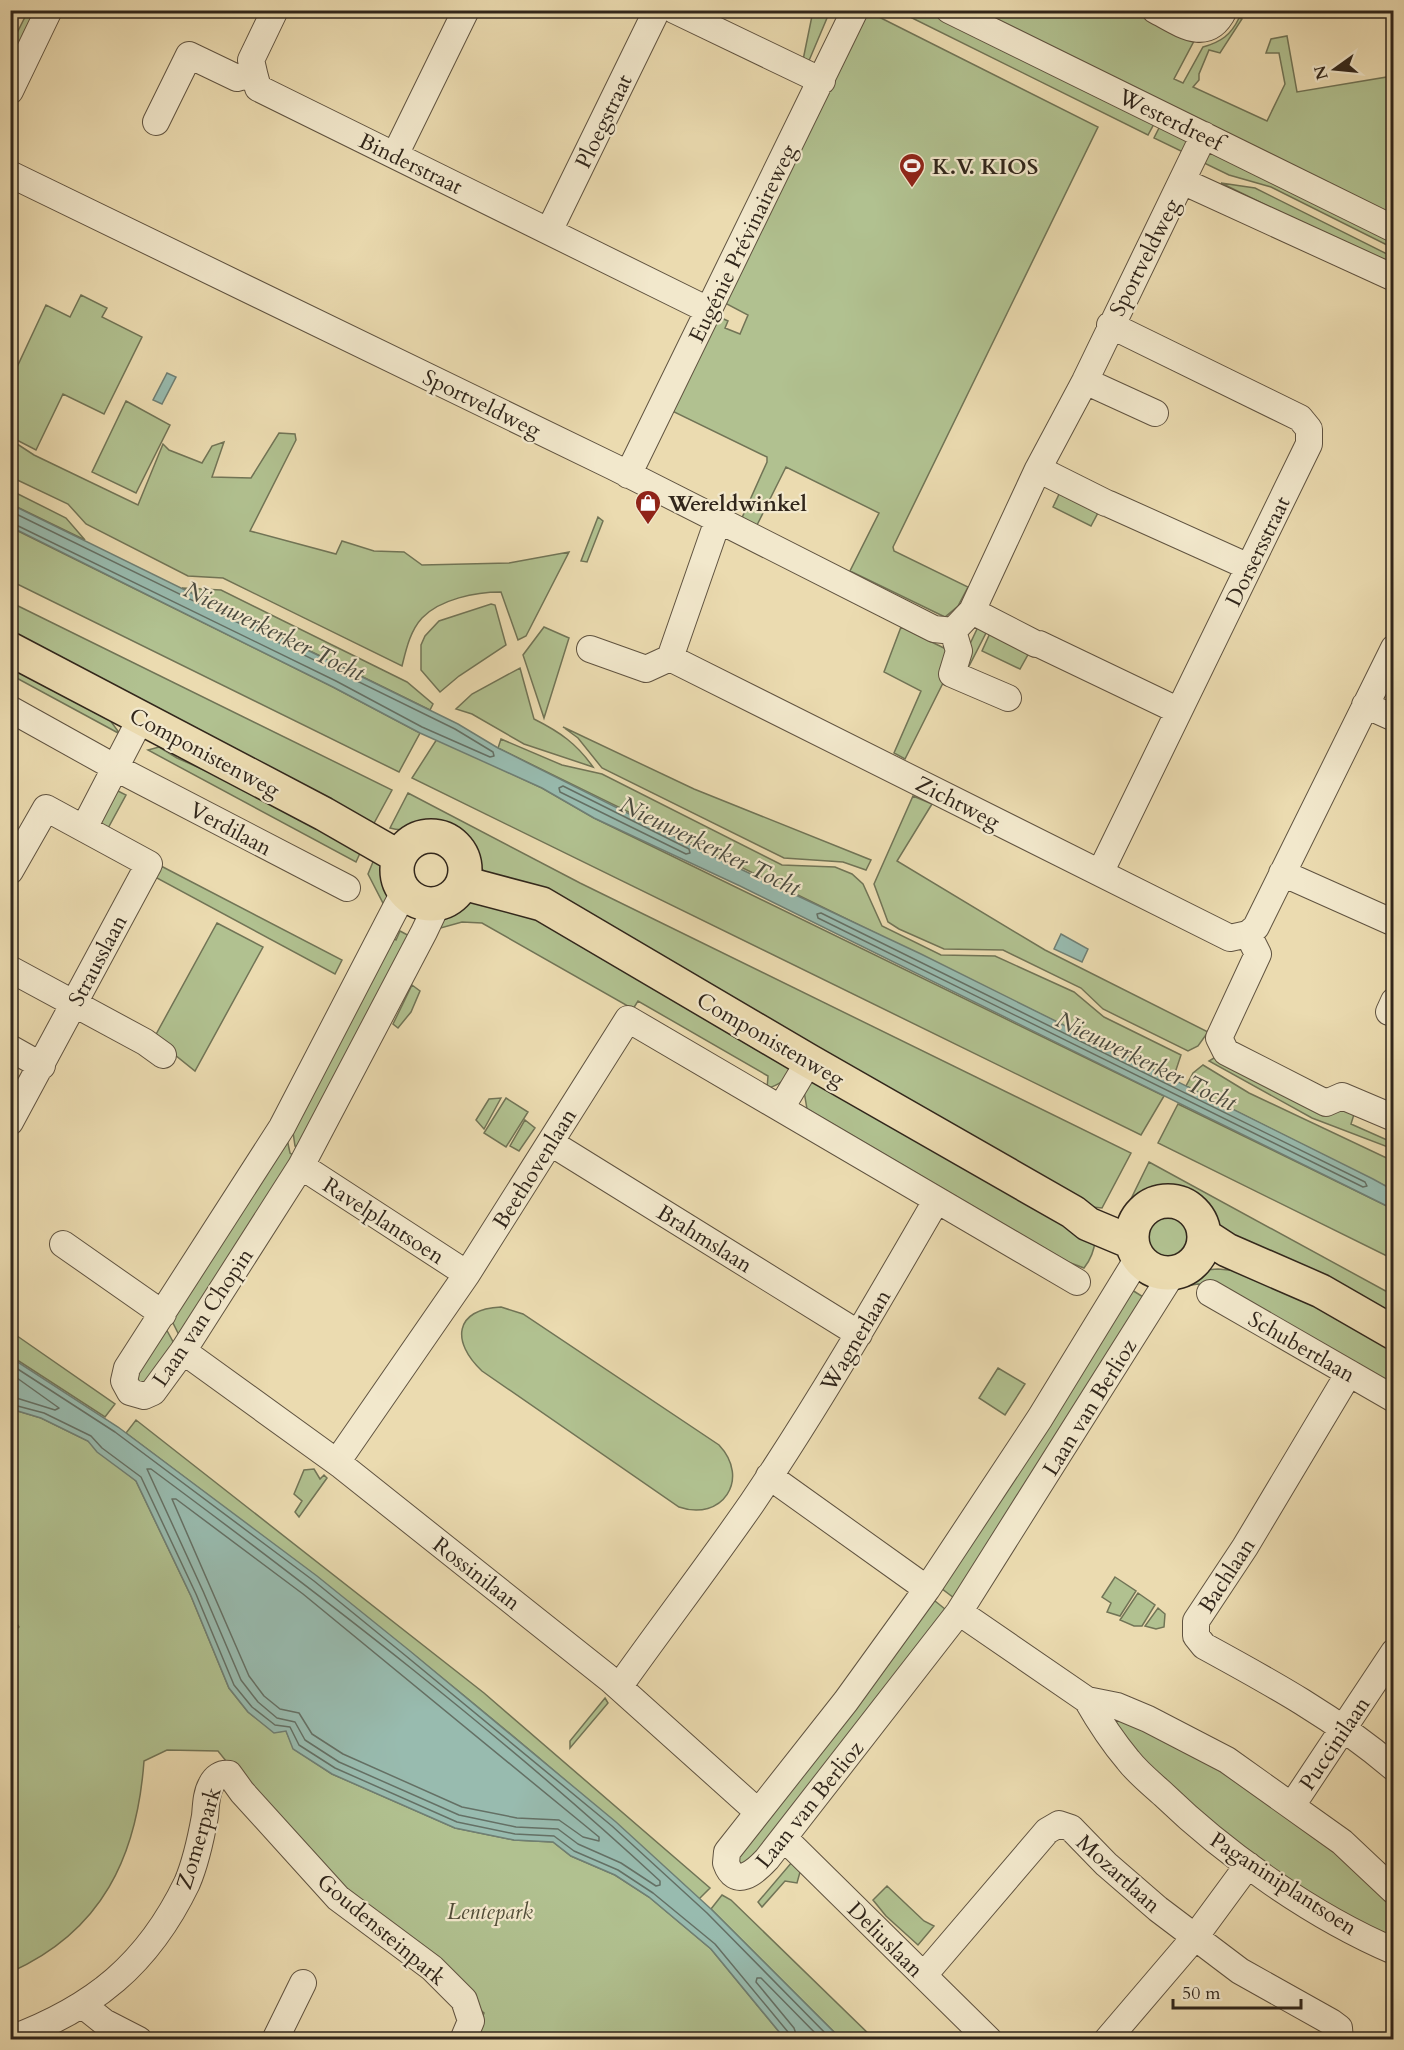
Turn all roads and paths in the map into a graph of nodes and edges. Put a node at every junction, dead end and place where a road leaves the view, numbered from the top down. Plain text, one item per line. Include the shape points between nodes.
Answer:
1 (49, 10) edge
2 (275, 10) edge
3 (466, 10) edge
4 (657, 10) edge
5 (674, 10) edge
6 (855, 10) edge
7 (949, 10) edge
8 (1155, 10) edge
9 (1224, 10) edge
10 (254, 73) junction
11 (822, 81) junction
12 (10, 91) edge
13 (156, 122) dead end
14 (1204, 135) junction
15 (395, 155) junction
16 (10, 174) edge
17 (1182, 181) junction
18 (1394, 229) edge
19 (549, 231) junction
20 (1394, 278) edge
21 (708, 310) junction
22 (1110, 325) junction
23 (1085, 381) junction
24 (1155, 414) dead end
25 (1038, 469) junction
26 (628, 475) junction
27 (718, 520) junction
28 (1249, 567) junction
29 (972, 611) junction
30 (953, 631) junction
31 (1394, 648) edge
32 (10, 649) edge
33 (590, 649) dead end
34 (670, 658) junction
35 (1008, 698) dead end
36 (1365, 705) junction
37 (10, 709) edge
38 (1179, 711) junction
39 (141, 718) junction
40 (1394, 718) edge
41 (116, 768) junction
42 (84, 828) junction
43 (399, 857) junction
44 (10, 871) edge
45 (1100, 873) junction
46 (1282, 873) junction
47 (463, 883) junction
48 (347, 888) dead end
49 (416, 898) junction
50 (1394, 923) edge
51 (1248, 934) junction
52 (10, 969) edge
53 (74, 1004) junction
54 (10, 1048) edge
55 (163, 1055) dead end
56 (809, 1061) junction
57 (42, 1066) junction
58 (781, 1108) junction
59 (1394, 1118) edge
60 (10, 1122) edge
61 (551, 1143) junction
62 (301, 1166) junction
63 (936, 1201) junction
64 (1144, 1209) junction
65 (1073, 1212) junction
66 (63, 1244) dead end
67 (1135, 1250) junction
68 (1191, 1256) junction
69 (467, 1274) junction
70 (1077, 1282) dead end
71 (1210, 1293) dead end
72 (163, 1314) junction
73 (1394, 1333) edge
74 (860, 1334) junction
75 (183, 1351) junction
76 (1349, 1373) junction
77 (1394, 1399) edge
78 (337, 1462) junction
79 (769, 1476) junction
80 (927, 1589) junction
81 (959, 1612) junction
82 (1394, 1652) edge
83 (619, 1687) junction
84 (1087, 1700) junction
85 (1345, 1729) junction
86 (1394, 1768) edge
87 (225, 1774) joint
88 (1293, 1804) junction
89 (757, 1811) junction
90 (784, 1838) junction
91 (1248, 1865) junction
92 (1394, 1891) edge
93 (1195, 1937) junction
94 (1394, 1951) edge
95 (924, 1975) junction
96 (303, 1983) dead end
97 (84, 2006) junction
98 (10, 2039) edge
99 (139, 2040) edge
100 (275, 2040) edge
101 (463, 2040) edge
102 (989, 2040) edge
103 (1107, 2040) edge
104 (1340, 2040) edge

1 - 12 street
2 - 10 street via 251,60
3 - 15 street
4 - 19 street, Ploegstraat
5 - 11 street
6 - 11 street, Eugénie Prévinaireweg
7 - 14 street, Westerdreef
8 - 9 street via 1200,29 1212,27
10 - 13 street via 237,78 189,55
10 - 15 street, Binderstraat via 258,88
11 - 21 street, Eugénie Prévinaireweg
14 - 17 street, Sportveldweg
14 - 18 street, Westerdreef
15 - 19 street, Binderstraat
16 - 26 street, Sportveldweg
17 - 20 street
17 - 22 street, Sportveldweg
19 - 21 street, Binderstraat
21 - 26 street, Eugénie Prévinaireweg
22 - 23 street, Sportveldweg
22 - 28 street, Dorsersstraat via 1300,418 1309,429 1309,444
23 - 24 street
23 - 25 street, Sportveldweg
25 - 28 street
25 - 29 street, Sportveldweg
26 - 27 street, Sportveldweg
27 - 30 street, Sportveldweg via 934,629
27 - 34 street
28 - 38 street, Dorsersstraat
29 - 30 street, Sportveldweg
29 - 38 street
30 - 35 street via 959,651 952,674
31 - 36 street
32 - 39 main road, Componistenweg
33 - 34 street via 646,669
34 - 45 street, Zichtweg
36 - 40 street
36 - 46 street
37 - 41 street, Verdilaan
38 - 45 street, Dorsersstraat
39 - 41 street
39 - 43 main road, Componistenweg
41 - 42 street
41 - 48 street, Verdilaan
42 - 44 street, Strausslaan via 46,808
42 - 53 street, Strausslaan via 149,864
43 - 47 main road via 412,841 422,836 444,838 460,852 464,862
43 - 49 main road via 397,875
45 - 51 street, Zichtweg via 1230,938
46 - 50 street
46 - 51 street via 1256,927
47 - 49 main road via 449,899
47 - 56 main road, Componistenweg via 542,904
49 - 62 street, Laan van Chopin via 433,913
49 - 72 street, Laan van Chopin via 282,1127
51 - 59 street via 1258,954 1219,1038 1226,1052 1326,1103 1342,1095
52 - 53 street
53 - 55 street
53 - 57 street, Strausslaan
54 - 57 street
56 - 58 street
56 - 65 main road, Componistenweg
57 - 60 street, Strausslaan
58 - 61 street, Beethovenlaan via 628,1019
58 - 63 street, Beethovenlaan
61 - 69 street, Beethovenlaan
61 - 74 street, Brahmslaan
62 - 69 street, Ravelplantsoen
62 - 75 street, Laan van Chopin
63 - 70 street, Beethovenlaan
63 - 74 street, Wagnerlaan
64 - 65 main road via 1128,1215 1092,1210
64 - 67 main road via 1136,1218
64 - 68 main road via 1169,1200 1182,1203 1197,1216
65 - 67 main road, Componistenweg
66 - 72 street
67 - 68 main road via 1153,1270
67 - 80 street, Laan van Berlioz via 1040,1418
68 - 73 main road via 1277,1271
68 - 81 street, Laan van Berlioz
69 - 78 street, Beethovenlaan
71 - 76 street, Schubertlaan
72 - 75 street, Laan van Chopin via 124,1375 130,1392 144,1396 153,1392
74 - 79 street, Wagnerlaan
75 - 78 street, Rossinilaan
76 - 77 street, Schubertlaan
76 - 85 street, Bachlaan via 1196,1622 1196,1636 1204,1646
78 - 83 street, Rossinilaan
79 - 80 street
79 - 83 street, Wagnerlaan
80 - 89 street, Laan van Berlioz via 846,1701
81 - 84 street, Paganiniplantsoen
81 - 90 street, Laan van Berlioz
82 - 85 street, Puccinilaan
83 - 89 street, Rossinilaan
84 - 88 street, Paganiniplantsoen via 1118,1706 1158,1724 1227,1760
84 - 91 street, Paganiniplantsoen via 1106,1733 1130,1762 1186,1817
85 - 86 street, Bachlaan
85 - 88 street, Puccinilaan
87 - 97 street, Zomerpark via 210,1786 195,1859 168,1917 115,1984
87 - 101 street, Goudensteinpark via 338,1898 428,1964 464,2000 471,2020
88 - 92 street, Paganiniplantsoen via 1342,1842
89 - 90 street, Laan van Berlioz via 725,1855 730,1873 741,1878 751,1875
90 - 95 street, Deliuslaan
91 - 93 street
91 - 94 street, Paganiniplantsoen
93 - 95 street, Mozartlaan via 1122,1879 1071,1828 1059,1824 1047,1831
93 - 103 street
93 - 104 street, Mozartlaan via 1240,1971 1331,2022 1339,2028
95 - 102 street, Deliuslaan
96 - 100 street
97 - 98 street, Zomerpark
97 - 99 street via 104,2022

